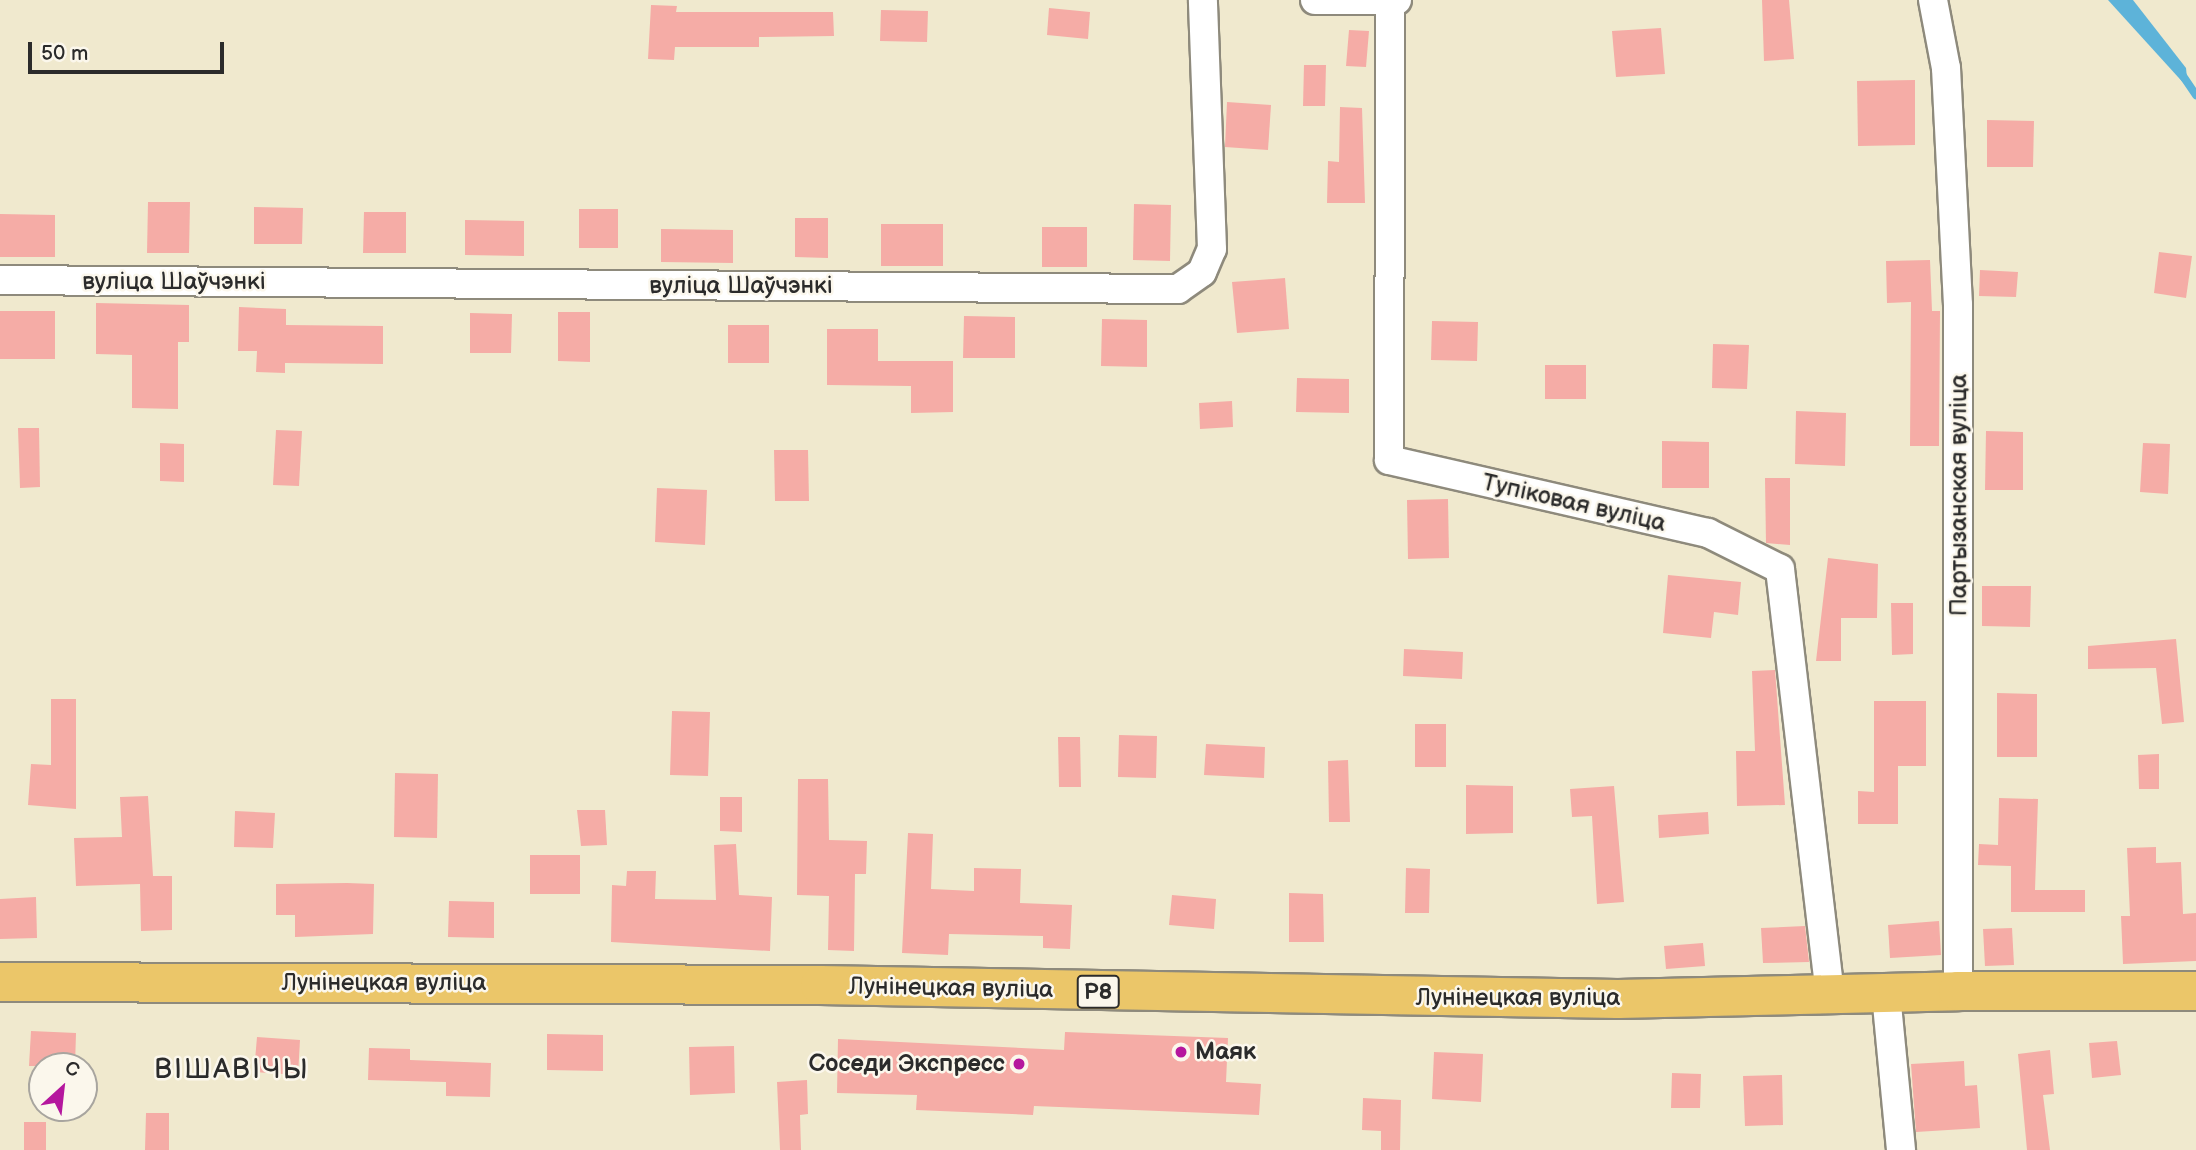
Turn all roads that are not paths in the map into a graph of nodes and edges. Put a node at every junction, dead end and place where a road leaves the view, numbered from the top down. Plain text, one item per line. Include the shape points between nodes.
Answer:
1 (1203, 0) edge
2 (1315, 0) edge
3 (1934, 0) edge
4 (1393, 1) edge
5 (0, 280) edge
6 (0, 982) edge
7 (1958, 991) junction
8 (2196, 991) edge
9 (1886, 994) junction
10 (1830, 996) junction
11 (1901, 1150) edge

1 - 5 street, вуліца Шаўчэнкі via 1212,249 1202,272 1178,289
2 - 4 street
3 - 7 street, Партызанская вуліца via 1946,68 1958,305
4 - 10 street, Тупіковая вуліца via 1389,460 1708,533 1780,569
6 - 10 main road, Лунінецкая вуліца / Р8 via 820,985 1385,998
7 - 8 main road, Лунінецкая вуліца / Р8
7 - 9 main road, Лунінецкая вуліца / Р8
9 - 10 main road, Лунінецкая вуліца / Р8
9 - 11 street

